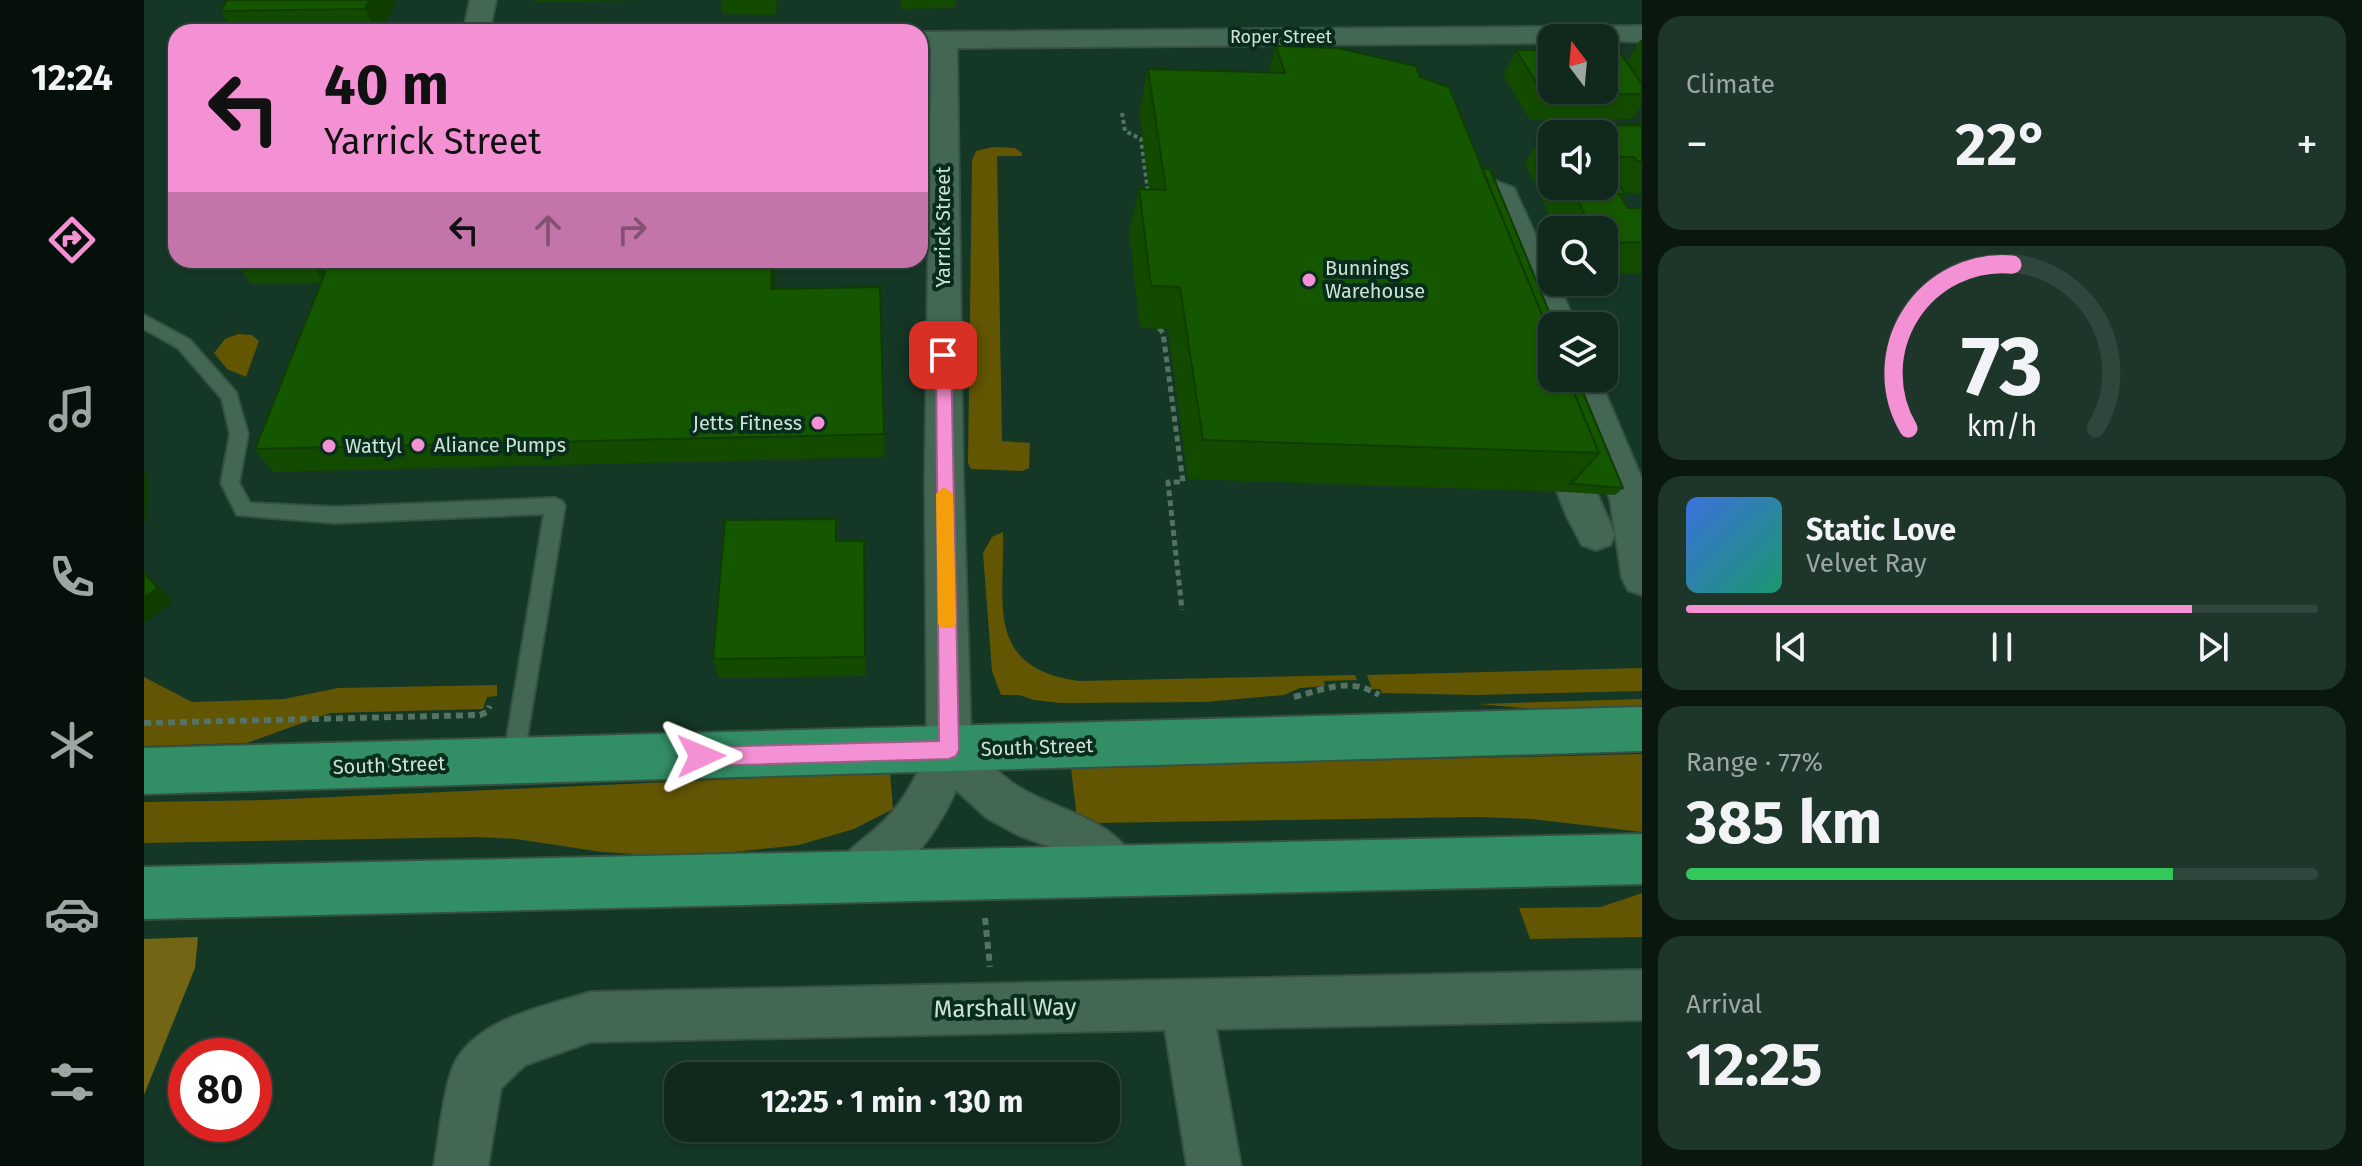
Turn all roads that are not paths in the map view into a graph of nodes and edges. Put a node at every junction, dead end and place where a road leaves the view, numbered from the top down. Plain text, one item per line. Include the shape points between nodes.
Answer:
1 (483, 0) edge
2 (478, 24) edge
3 (1642, 34) edge
4 (932, 40) edge
5 (1475, 237) edge
6 (1554, 312) edge
7 (144, 321) edge
8 (1588, 392) edge
9 (1544, 411) edge
10 (1596, 534) dead end
11 (1642, 578) edge
12 (1642, 729) edge
13 (949, 750) junction
14 (514, 761) junction
15 (144, 771) edge
16 (1642, 859) edge
17 (1118, 873) junction
18 (853, 878) junction
19 (144, 893) edge
20 (1642, 995) edge
21 (1186, 1004) junction
22 (461, 1166) edge
23 (1214, 1166) edge

1 - 2 street
3 - 4 street, Roper Street
4 - 13 street, Yarrick Street
5 - 6 street via 1458,194 1496,191 1503,195
7 - 14 lane via 184,344 230,397 239,434 230,483 244,510 335,515 555,506
8 - 11 street via 1627,483 1640,538
9 - 10 street
12 - 13 highway, South Street
13 - 14 highway, South Street
13 - 17 street via 1003,803 1074,833
13 - 18 street, Yarrick Street via 921,815 904,837
14 - 15 highway, South Street
16 - 17 highway
17 - 18 highway
18 - 19 highway
20 - 21 street, Marshall Way
21 - 22 street, Marshall Way via 590,1017 509,1045 477,1075
21 - 23 street

